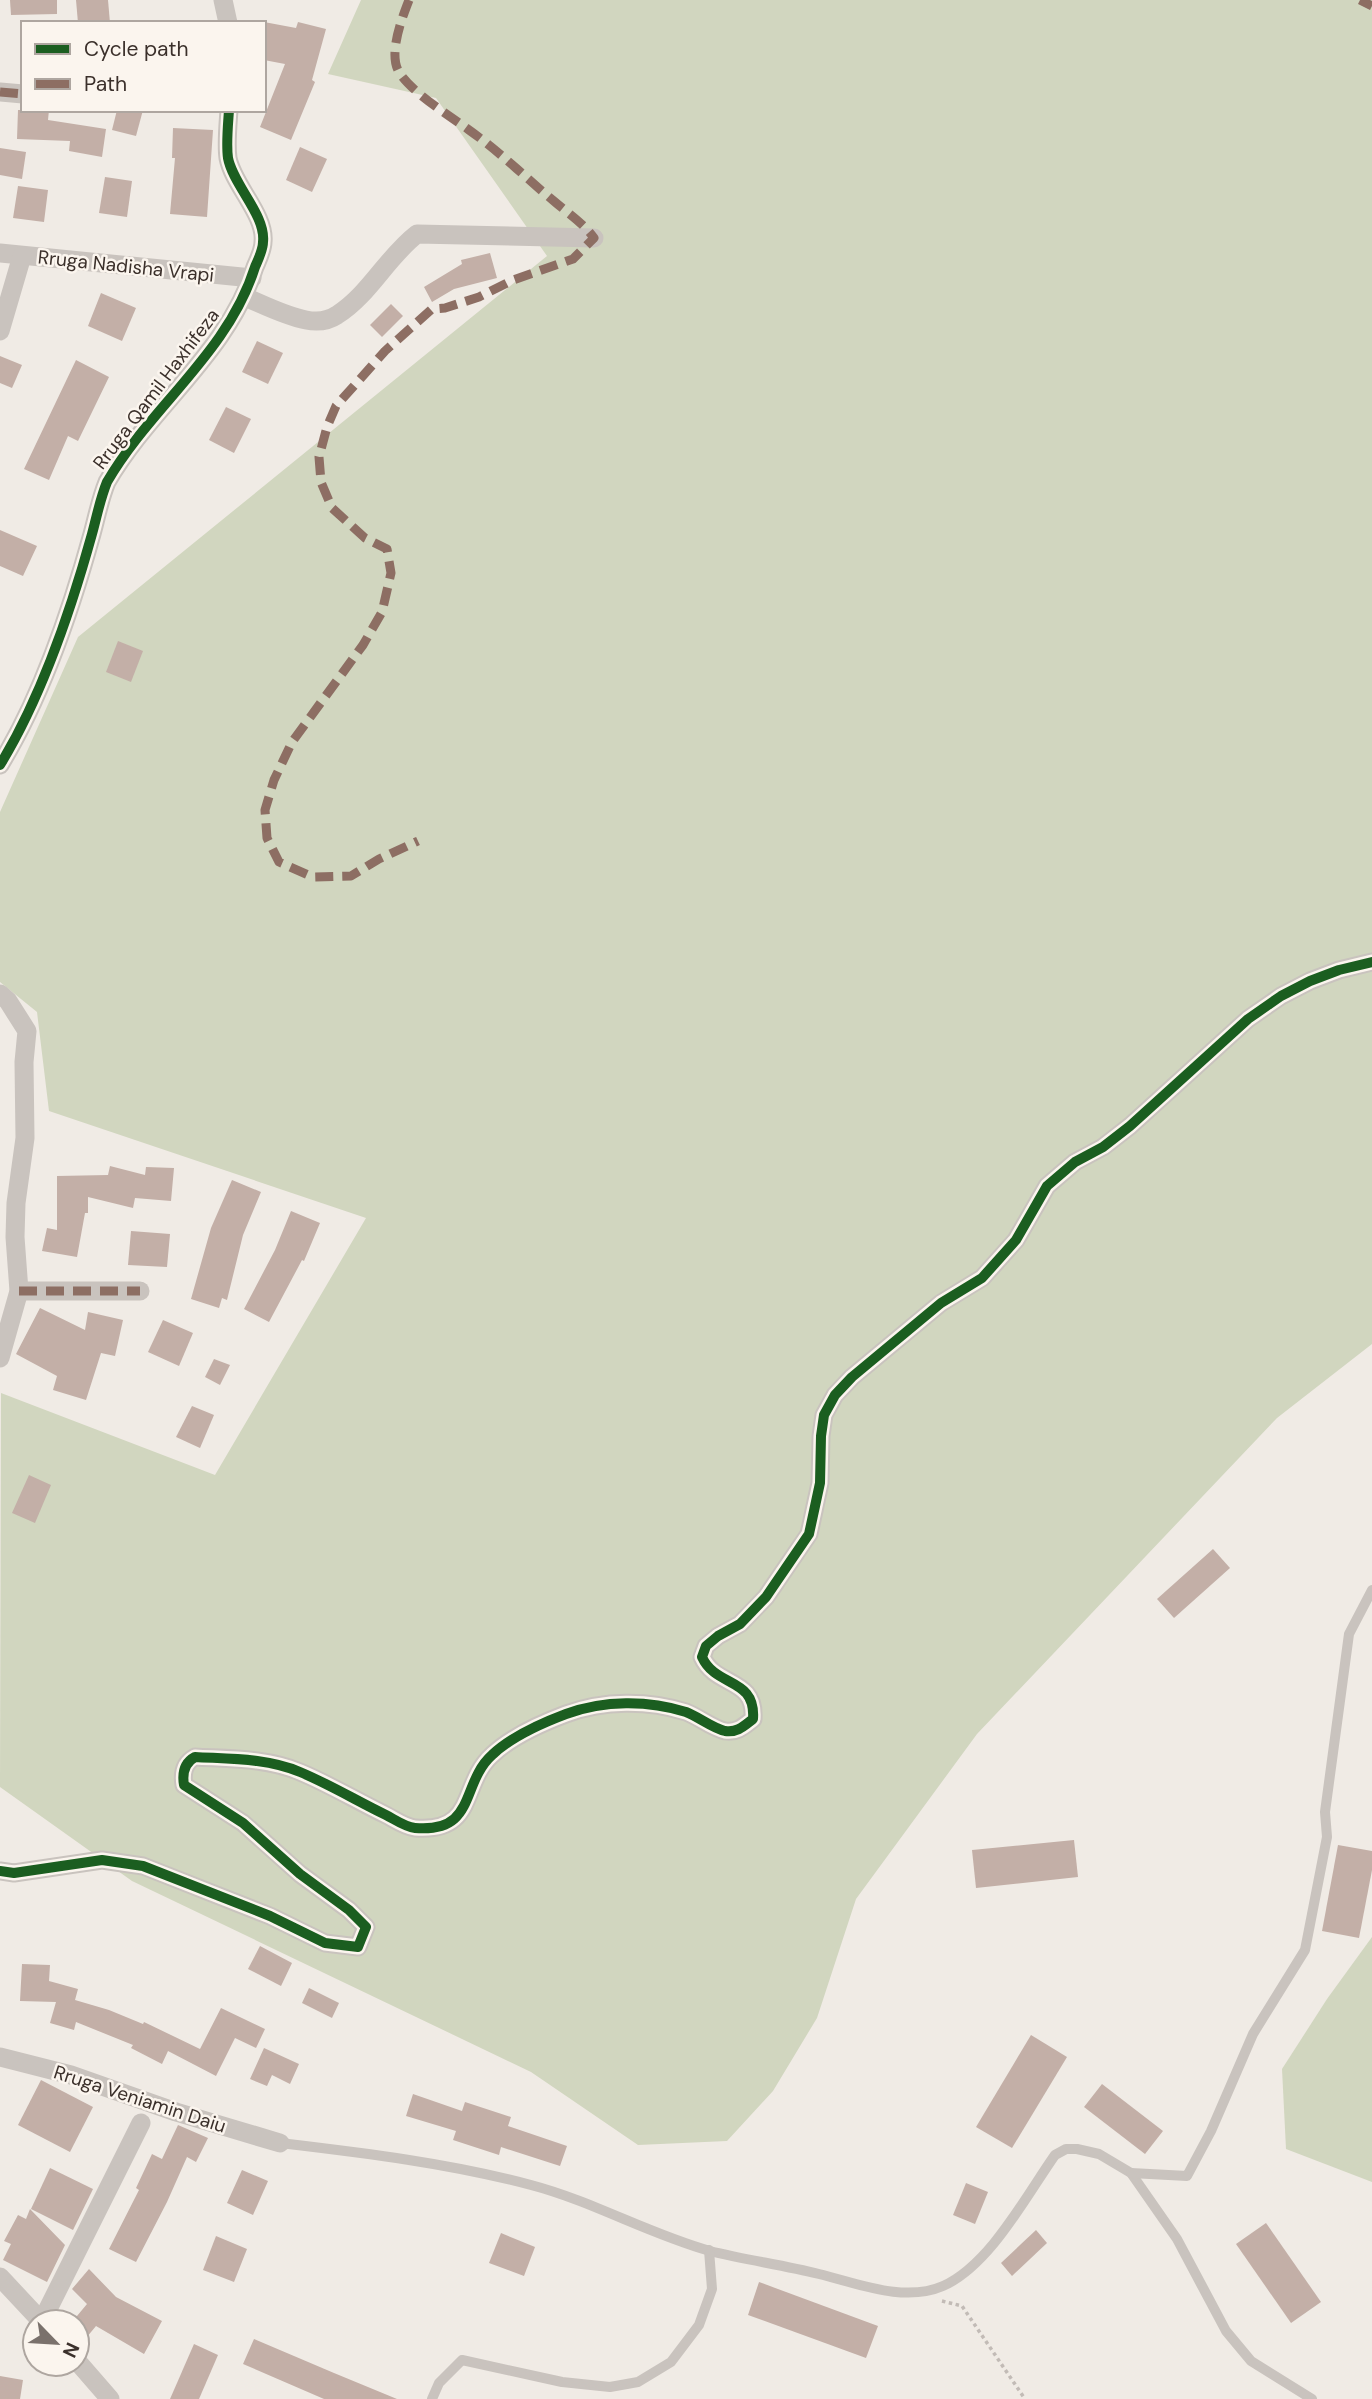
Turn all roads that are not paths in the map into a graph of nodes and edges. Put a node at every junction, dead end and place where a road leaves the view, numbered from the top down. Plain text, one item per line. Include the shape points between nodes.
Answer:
1 (223, 0) edge
2 (228, 21) edge
3 (0, 92) edge
4 (21, 94) edge
5 (229, 112) edge
6 (594, 238) dead end
7 (0, 253) edge
8 (22, 256) junction
9 (252, 278) junction
10 (245, 297) junction
11 (0, 331) edge
12 (0, 765) edge
13 (1372, 962) edge
14 (0, 994) edge
15 (19, 1291) junction
16 (139, 1291) dead end
17 (0, 1358) edge
18 (1372, 1590) edge
19 (0, 1871) edge
20 (0, 2057) edge
21 (141, 2123) dead end
22 (280, 2143) joint
23 (1131, 2173) junction
24 (709, 2250) junction
25 (0, 2277) edge
26 (29, 2308) edge
27 (49, 2308) edge
28 (91, 2377) edge
29 (110, 2399) edge
30 (432, 2399) edge
31 (1311, 2399) edge

1 - 2 street
3 - 4 street
5 - 9 street, Rruga Qamil Haxhifeza via 228,160 264,241
6 - 10 street via 417,234 355,300 326,320 306,320
7 - 8 street, Rruga Nadisha Vrapi
8 - 9 street, Rruga Nadisha Vrapi
8 - 11 street
9 - 10 street, Rruga Qamil Haxhifeza
10 - 12 street, Rruga Qamil Haxhifeza via 225,332 107,482 36,695
13 - 19 street via 1310,981 1248,1019 1130,1126 1047,1186 1016,1240 982,1278 941,1303 835,1395 824,1415 820,1483 809,1534 766,1597 740,1624 706,1646 702,1657 707,1668 746,1692 754,1703 752,1719 741,1729 724,1731 688,1713 650,1704 598,1705 566,1714 492,1755 464,1809 455,1820 437,1827 412,1828 298,1771 261,1761 189,1760 182,1774 184,1785 243,1823 349,1910 366,1927 358,1947 325,1943 143,1866 102,1860
14 - 15 street via 27,1031 25,1138 16,1203
15 - 16 street
15 - 17 street
18 - 23 lane via 1349,1634 1325,1812 1327,1837 1305,1950 1253,2034 1187,2176
20 - 22 street, Rruga Veniamin Daiu via 71,2074
21 - 27 street
22 - 24 lane via 394,2157 532,2185
23 - 24 lane via 1099,2154 1066,2149 1055,2155 994,2244 964,2274 941,2287 913,2293 890,2292
23 - 31 lane via 1177,2239 1226,2331 1251,2361
24 - 30 lane via 712,2289 699,2325 671,2362 638,2382 610,2387 562,2382 462,2360 439,2383
25 - 26 street
28 - 29 street

